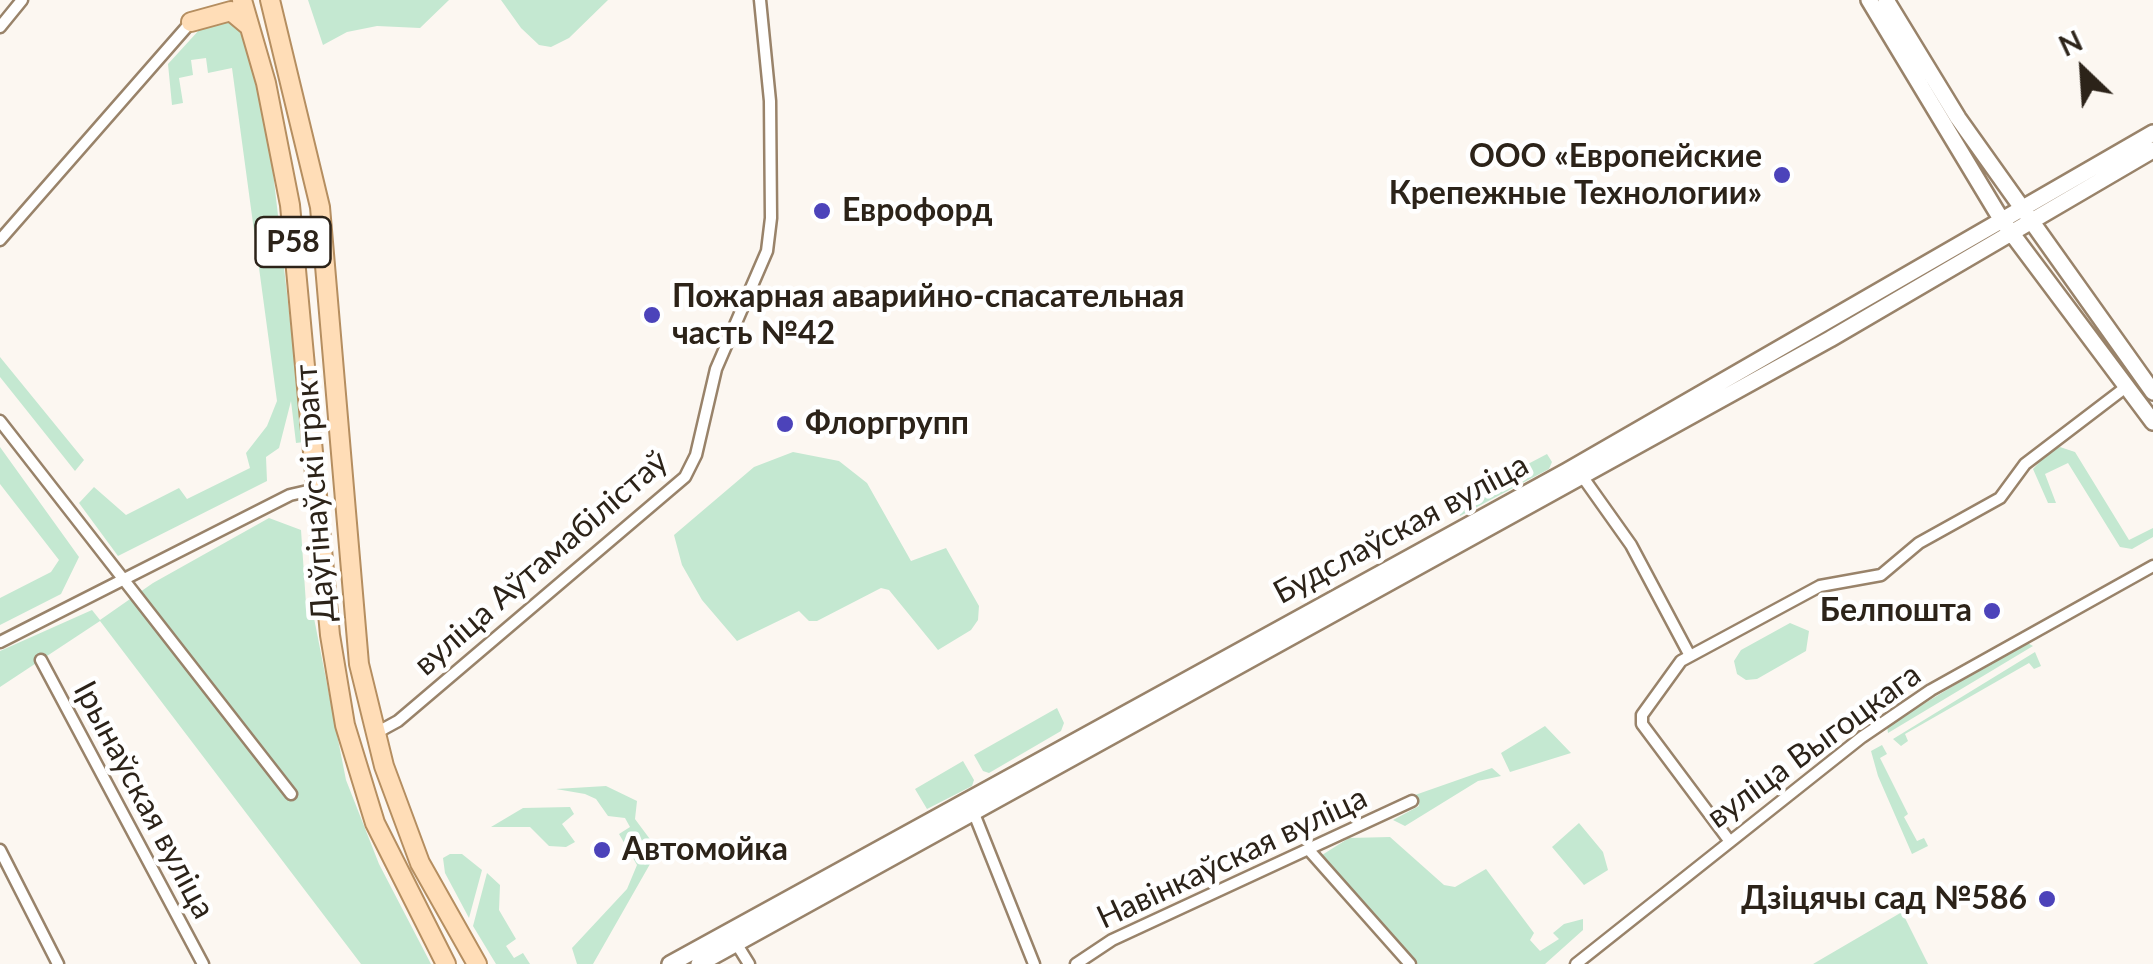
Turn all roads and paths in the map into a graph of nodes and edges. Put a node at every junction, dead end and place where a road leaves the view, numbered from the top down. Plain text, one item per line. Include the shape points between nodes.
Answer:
1 (210, 0) edge
2 (242, 0) edge
3 (270, 0) edge
4 (760, 0) edge
5 (1869, 0) edge
6 (1886, 0) edge
7 (15, 2) edge
8 (192, 22) junction
9 (250, 26) junction
10 (0, 27) edge
11 (2153, 133) edge
12 (2153, 150) edge
13 (2025, 215) junction
14 (2006, 226) junction
15 (0, 240) edge
16 (2126, 387) junction
17 (2153, 392) edge
18 (0, 421) edge
19 (2153, 422) edge
20 (1582, 476) junction
21 (346, 485) junction
22 (316, 489) junction
23 (2153, 566) edge
24 (122, 578) junction
25 (0, 642) edge
26 (1689, 654) junction
27 (41, 660) dead end
28 (376, 733) junction
29 (291, 794) dead end
30 (1412, 801) dead end
31 (973, 811) junction
32 (1728, 840) junction
33 (1308, 849) junction
34 (0, 850) edge
35 (447, 909) junction
36 (423, 923) junction
37 (736, 942) junction
38 (58, 964) edge
39 (203, 964) edge
40 (446, 964) edge
41 (477, 964) edge
42 (670, 964) edge
43 (698, 964) edge
44 (749, 964) edge
45 (1034, 964) edge
46 (1076, 964) edge
47 (1410, 964) edge
48 (1576, 964) edge

1 - 8 main road
2 - 9 main road, Даўгінаўскі тракт / Р58
3 - 21 main road, Даўгінаўскі тракт / Р58 via 320,207
4 - 28 street, вуліца Аўтамабілістаў via 770,101 770,233 716,369 685,477
5 - 14 main road
6 - 13 main road
7 - 10 street
8 - 9 main road via 230,11
8 - 15 street
9 - 22 main road, Даўгінаўскі тракт / Р58 via 290,205
11 - 13 main road, Будслаўская вуліца
12 - 13 main road, Будслаўская вуліца
13 - 14 main road, Будслаўская вуліца
13 - 17 main road
14 - 16 main road
14 - 20 main road, Будслаўская вуліца
14 - 42 main road, Будслаўская вуліца
16 - 19 main road
16 - 26 street via 2025,464 2000,498 1919,543 1880,575 1820,586
18 - 24 street
20 - 26 street via 1630,544
20 - 31 main road, Будслаўская вуліца
21 - 22 main road
21 - 28 main road, Даўгінаўскі тракт / Р58 via 357,644
22 - 24 street
22 - 36 main road, Даўгінаўскі тракт / Р58 via 330,635 354,764
23 - 32 street, вуліца Выгоцкага via 1931,690
24 - 25 street
24 - 29 street
26 - 32 street via 1648,706 1642,724
27 - 39 street, Ірынаўская вуліца
28 - 35 main road, Даўгінаўскі тракт / Р58 via 420,864
30 - 33 street, Навінкаўская вуліца
31 - 37 main road, Будслаўская вуліца
31 - 45 street
32 - 48 street, вуліца Выгоцкага
33 - 46 street, Навінкаўская вуліца via 1112,940
33 - 47 street
34 - 38 street
35 - 36 main road
35 - 41 main road, Даўгінаўскі тракт / Р58
36 - 40 main road, Даўгінаўскі тракт / Р58
37 - 43 main road, Будслаўская вуліца
37 - 44 street

